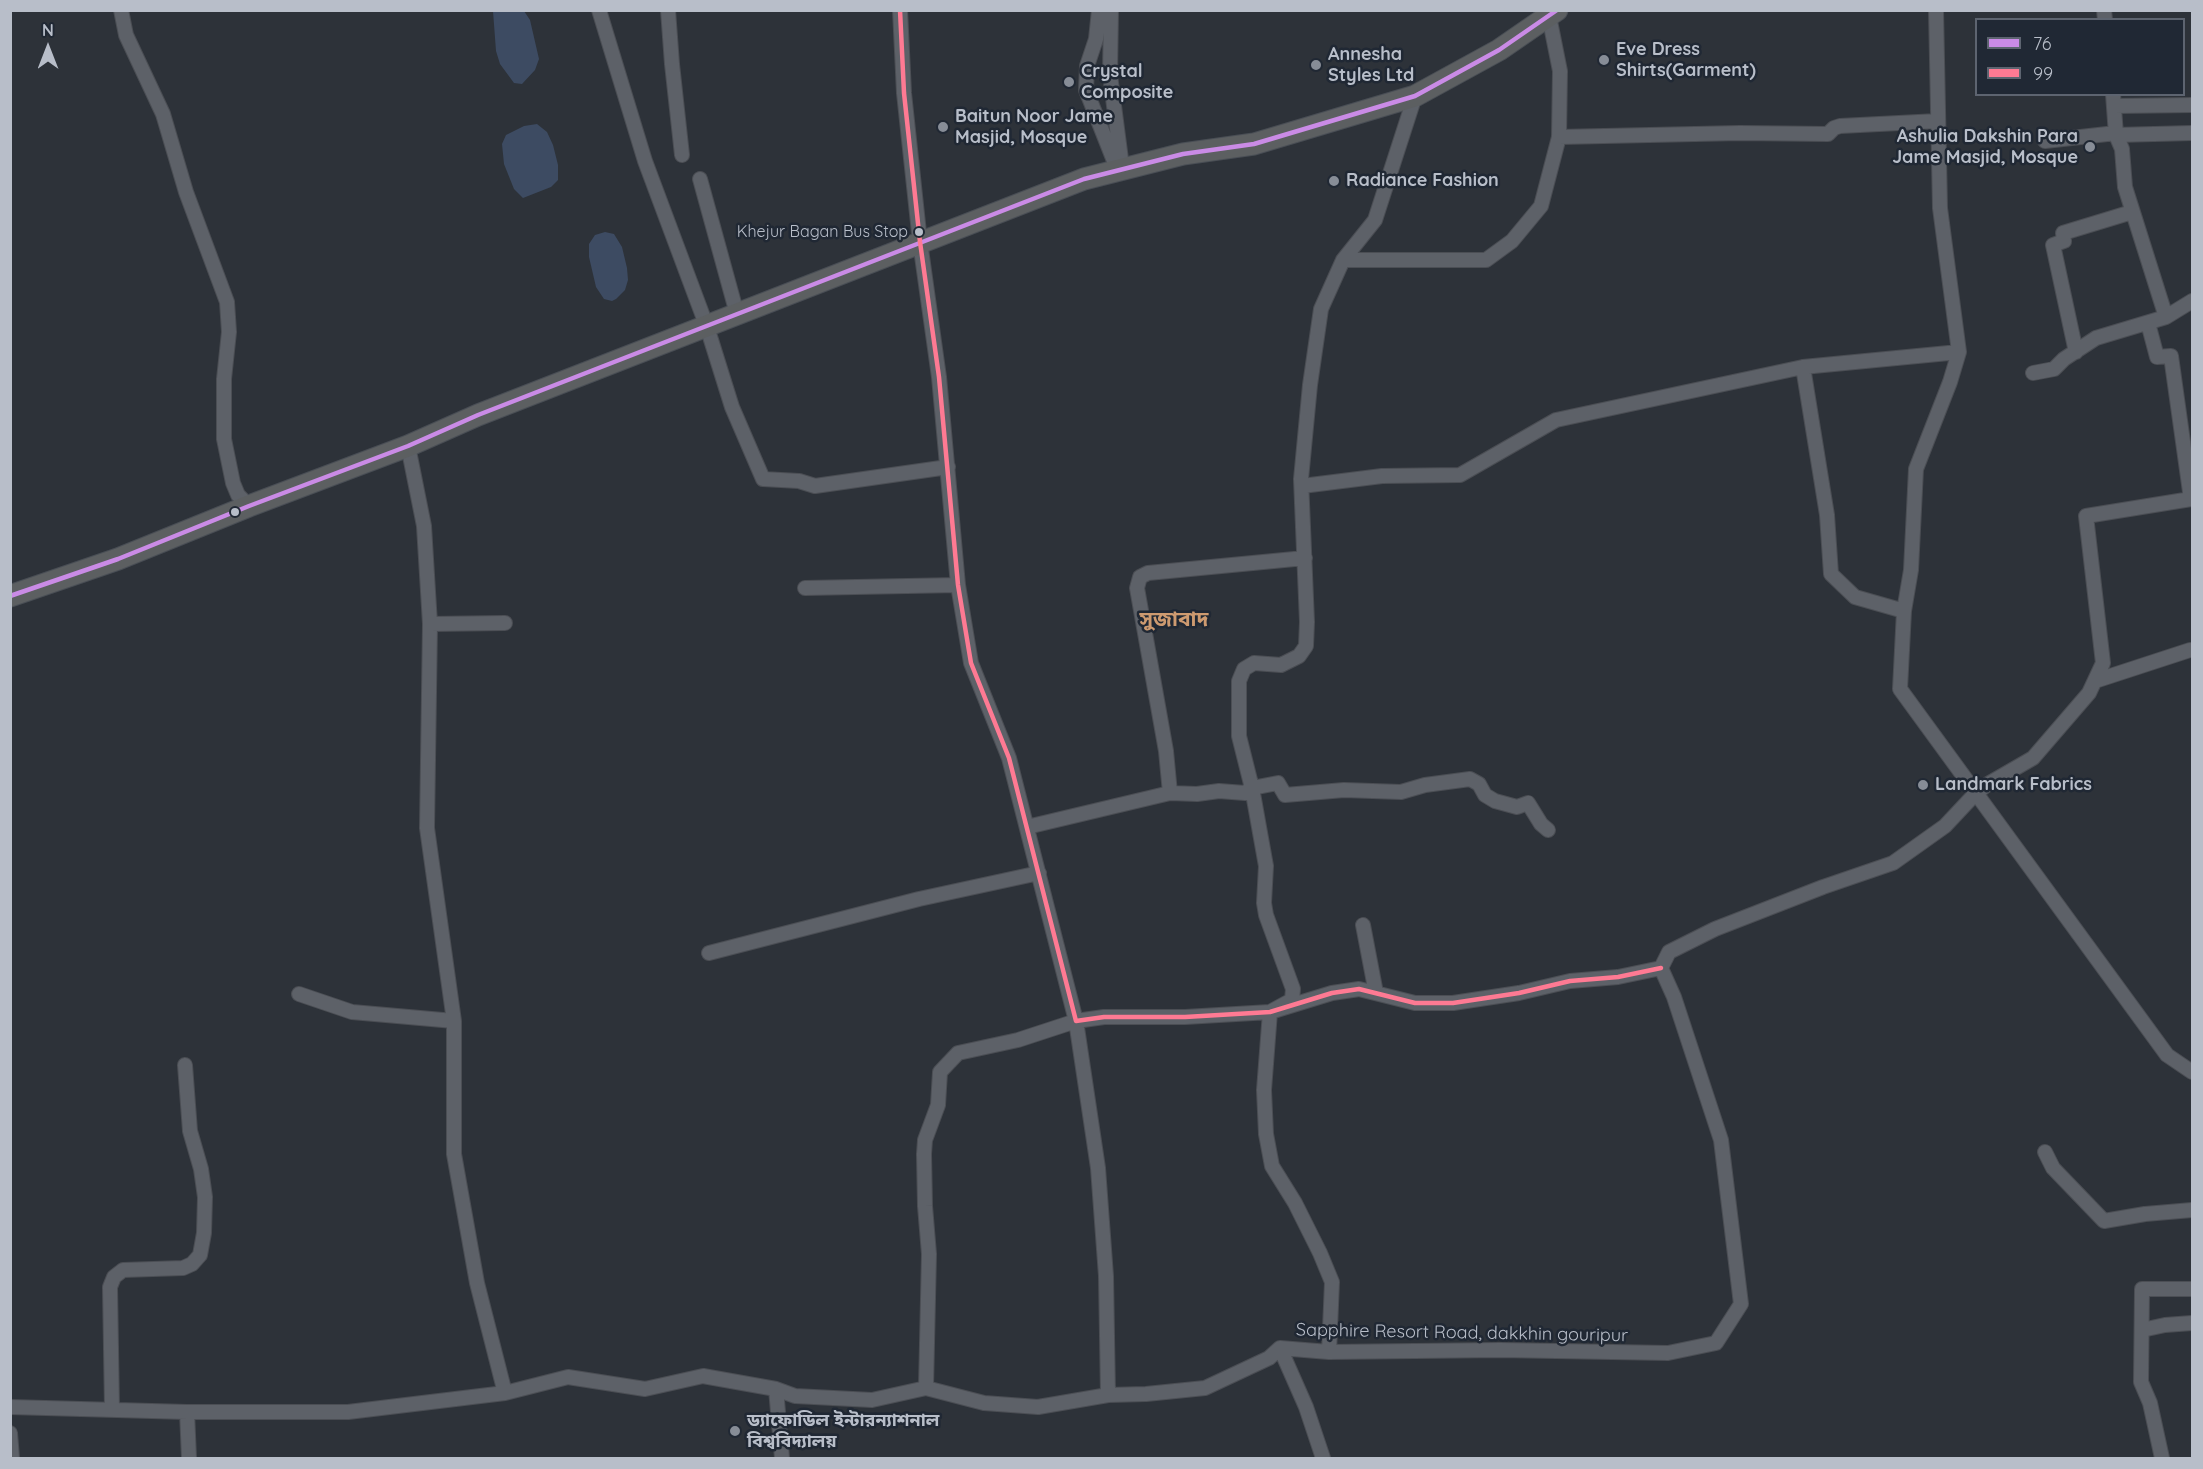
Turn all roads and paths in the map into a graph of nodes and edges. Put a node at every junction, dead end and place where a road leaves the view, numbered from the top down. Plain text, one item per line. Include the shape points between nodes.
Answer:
1 (121, 10) edge
2 (599, 10) edge
3 (668, 10) edge
4 (900, 10) edge
5 (1099, 10) edge
6 (1110, 10) edge
7 (1936, 10) edge
8 (1553, 13) edge
9 (1415, 96) junction
10 (2114, 100) edge
11 (2193, 105) edge
12 (1938, 121) junction
13 (2116, 134) junction
14 (2193, 134) edge
15 (1559, 137) junction
16 (2045, 141) dead end
17 (682, 155) dead end
18 (1120, 170) junction
19 (700, 179) dead end
20 (2132, 212) junction
21 (920, 242) junction
22 (1343, 260) junction
23 (2193, 301) edge
24 (737, 314) junction
25 (2166, 317) junction
26 (2148, 322) junction
27 (707, 327) junction
28 (1959, 352) junction
29 (2076, 352) junction
30 (1803, 367) junction
31 (2033, 373) dead end
32 (408, 446) junction
33 (948, 467) junction
34 (1302, 486) junction
35 (249, 506) junction
36 (1305, 558) junction
37 (958, 585) junction
38 (805, 588) dead end
39 (10, 596) edge
40 (1904, 611) junction
41 (505, 623) dead end
42 (430, 624) junction
43 (2190, 650) dead end
44 (2095, 681) junction
45 (1252, 788) junction
46 (1170, 793) junction
47 (1975, 794) junction
48 (1027, 827) junction
49 (1548, 831) dead end
50 (1039, 873) junction
51 (1363, 924) dead end
52 (709, 953) dead end
53 (1661, 968) junction
54 (1376, 993) junction
55 (299, 994) dead end
56 (1270, 1012) junction
57 (454, 1022) junction
58 (1076, 1022) junction
59 (185, 1065) dead end
60 (2193, 1072) edge
61 (2045, 1152) dead end
62 (2193, 1210) edge
63 (2193, 1289) edge
64 (2193, 1323) edge
65 (2142, 1330) junction
66 (1280, 1348) junction
67 (1329, 1352) junction
68 (926, 1388) junction
69 (776, 1389) junction
70 (505, 1393) junction
71 (1108, 1395) junction
72 (10, 1407) edge
73 (112, 1409) junction
74 (187, 1412) junction
75 (10, 1433) edge
76 (12, 1458) edge
77 (189, 1458) edge
78 (782, 1458) edge
79 (1323, 1458) edge
80 (2162, 1458) edge

1 - 35 street via 126,35 163,114 186,192 227,302 224,439 233,483
2 - 27 street via 645,160
3 - 17 street
4 - 21 street via 904,93
5 - 18 street via 1086,90
6 - 18 street via 1110,75
7 - 12 street
8 - 9 highway via 1499,50
8 - 15 street via 1560,71
9 - 18 highway via 1254,144 1183,154
9 - 22 street via 1375,220
10 - 11 street
10 - 13 street
12 - 15 street via 1840,126 1828,134
12 - 28 street via 1940,208
13 - 14 street
13 - 16 street
13 - 20 street
15 - 22 street via 1541,206 1512,242 1486,260
18 - 21 highway via 1084,179
19 - 24 street
20 - 25 street
20 - 29 street via 2063,233 2064,241 2053,245
21 - 24 highway
21 - 33 street
22 - 34 street via 1322,309 1310,385
23 - 25 street
24 - 27 highway
25 - 26 street
26 - 29 street via 2096,338
26 - 44 street via 2157,357 2171,356 2191,499 2086,516 2103,663
27 - 32 highway
27 - 33 street via 732,407 763,479 815,486
28 - 30 street
28 - 40 street via 1916,469 1911,570
29 - 31 street via 2054,369
30 - 34 street via 1556,420 1460,475 1382,476
30 - 40 street via 1827,515 1831,574 1855,597
32 - 35 highway
32 - 42 street via 424,526
33 - 37 street
34 - 36 street
35 - 39 highway via 118,559
36 - 45 street via 1306,646 1299,656 1281,665 1254,663 1244,669 1239,681 1239,736
36 - 46 street via 1148,573 1137,581
37 - 38 street
37 - 48 street via 971,663 1009,758
40 - 47 street via 1900,689
41 - 42 street
42 - 57 street via 427,828
43 - 44 street
44 - 47 street via 2033,758
45 - 46 street via 1235,794
45 - 49 street via 1278,783 1285,795 1344,790 1401,792 1470,779 1496,801 1517,807 1528,803
45 - 56 street via 1266,866 1266,915 1293,989 1292,1000
46 - 48 street
47 - 53 street via 1945,826 1893,863 1715,929 1669,952
47 - 60 street via 2167,1055
48 - 50 street
50 - 52 street via 919,899
50 - 58 street
51 - 54 street
53 - 54 street via 1453,1003 1415,1003
53 - 67 street, Sapphire Resort Road, dakkhin gouripur via 1721,1140 1740,1304 1716,1343 1668,1353
54 - 56 street via 1359,989 1332,993
55 - 57 street via 352,1012
56 - 58 street via 1104,1017
56 - 67 street via 1264,1090 1266,1134 1272,1166 1295,1203 1332,1282
57 - 70 street via 454,1154 477,1283
58 - 68 street via 957,1053 940,1072 938,1105 925,1140 929,1254
58 - 71 street via 1098,1168 1106,1276
59 - 73 street via 190,1131 205,1197 200,1255 183,1268 123,1270 114,1277 110,1287
61 - 62 street via 2053,1168 2104,1221
63 - 65 street via 2142,1289
64 - 65 street
65 - 80 street via 2141,1382 2150,1403
66 - 67 street, Sapphire Resort Road, dakkhin gouripur
66 - 71 street, Sapphire Resort Road, dakkhin gouripur via 1269,1358 1205,1388
66 - 79 street
68 - 69 street, Sapphire Resort Road, dakkhin gouripur via 872,1400 795,1396
68 - 71 street, Sapphire Resort Road, dakkhin gouripur via 984,1403 1038,1407
69 - 70 street, Sapphire Resort Road, dakkhin gouripur via 703,1376 645,1389 568,1377
69 - 78 street
70 - 74 street, Sapphire Resort Road, dakkhin gouripur via 348,1412
72 - 73 street, Sapphire Resort Road, dakkhin gouripur
73 - 74 street, Sapphire Resort Road, dakkhin gouripur
74 - 77 street
75 - 76 street

